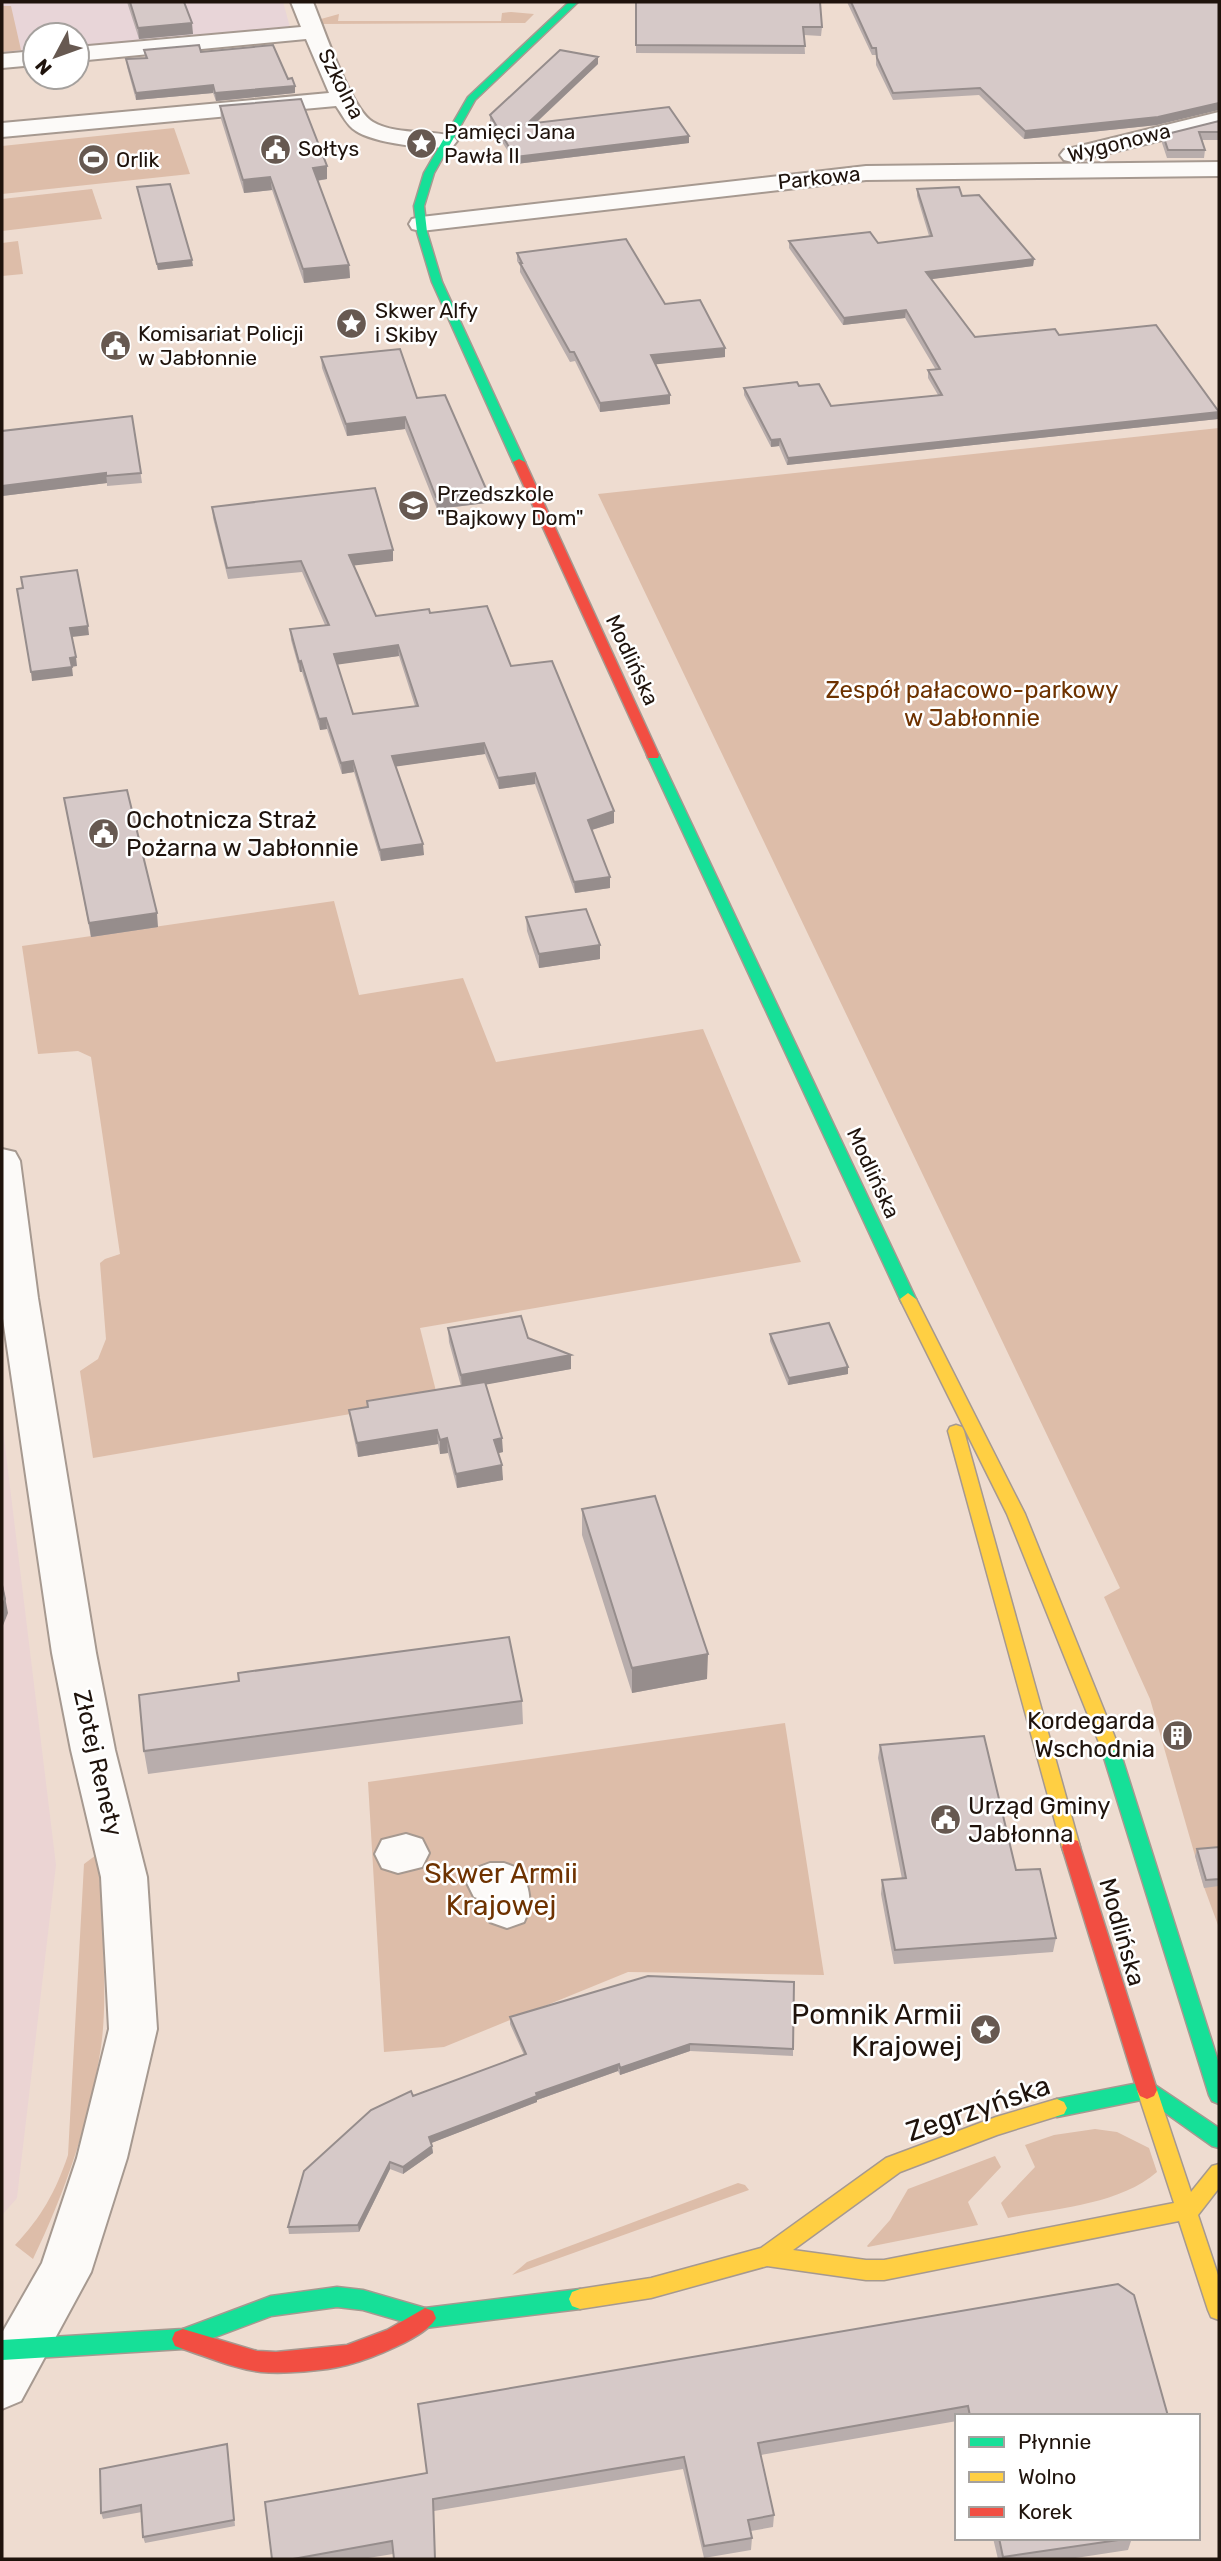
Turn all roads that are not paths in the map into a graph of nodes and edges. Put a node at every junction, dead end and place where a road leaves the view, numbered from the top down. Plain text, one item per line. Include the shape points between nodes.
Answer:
1 (303, 2) edge
2 (574, 2) edge
3 (314, 32) junction
4 (91, 53) edge
5 (21, 59) edge
6 (2, 61) edge
7 (344, 98) junction
8 (1219, 119) edge
9 (2, 130) edge
10 (445, 141) junction
11 (1219, 169) edge
12 (1019, 170) junction
13 (421, 224) junction
14 (2, 1161) edge
15 (10, 1298) edge
16 (937, 1361) junction
17 (1149, 2090) junction
18 (1219, 2095) edge
19 (1219, 2139) edge
20 (1219, 2173) edge
21 (1190, 2209) junction
22 (767, 2256) junction
23 (1219, 2311) edge
24 (425, 2318) junction
25 (183, 2339) junction
26 (9, 2361) edge

1 - 3 street, Szkolna
2 - 10 main road, Modlińska via 471,99
3 - 4 street
3 - 7 street, Szkolna
5 - 6 street
7 - 9 street
7 - 10 street, Szkolna via 362,126
8 - 12 street, Wygonowa
10 - 13 main road, Modlińska via 422,195
11 - 12 street, Parkowa
12 - 13 street, Parkowa via 866,173
13 - 16 main road, Modlińska via 438,286
14 - 15 street, Złotej Renety
15 - 26 street, Złotej Renety via 93,1750 124,1877 133,2029 102,2158 65,2272
16 - 17 main road, Modlińska via 1023,1682
16 - 18 main road, Modlińska via 1016,1514 1102,1724
17 - 19 main road
17 - 21 main road, Modlińska
17 - 22 main road, Zegrzyńska via 1043,2111 893,2165
20 - 21 main road
21 - 22 main road, Zegrzyńska via 884,2270
21 - 23 main road, Modlińska
22 - 24 main road, Zegrzyńska via 651,2288
24 - 25 main road, Zegrzyńska via 337,2297 262,2308
24 - 25 main road, Zegrzyńska via 394,2337 347,2354 276,2362 257,2361
25 - 26 main road, Zegrzyńska

